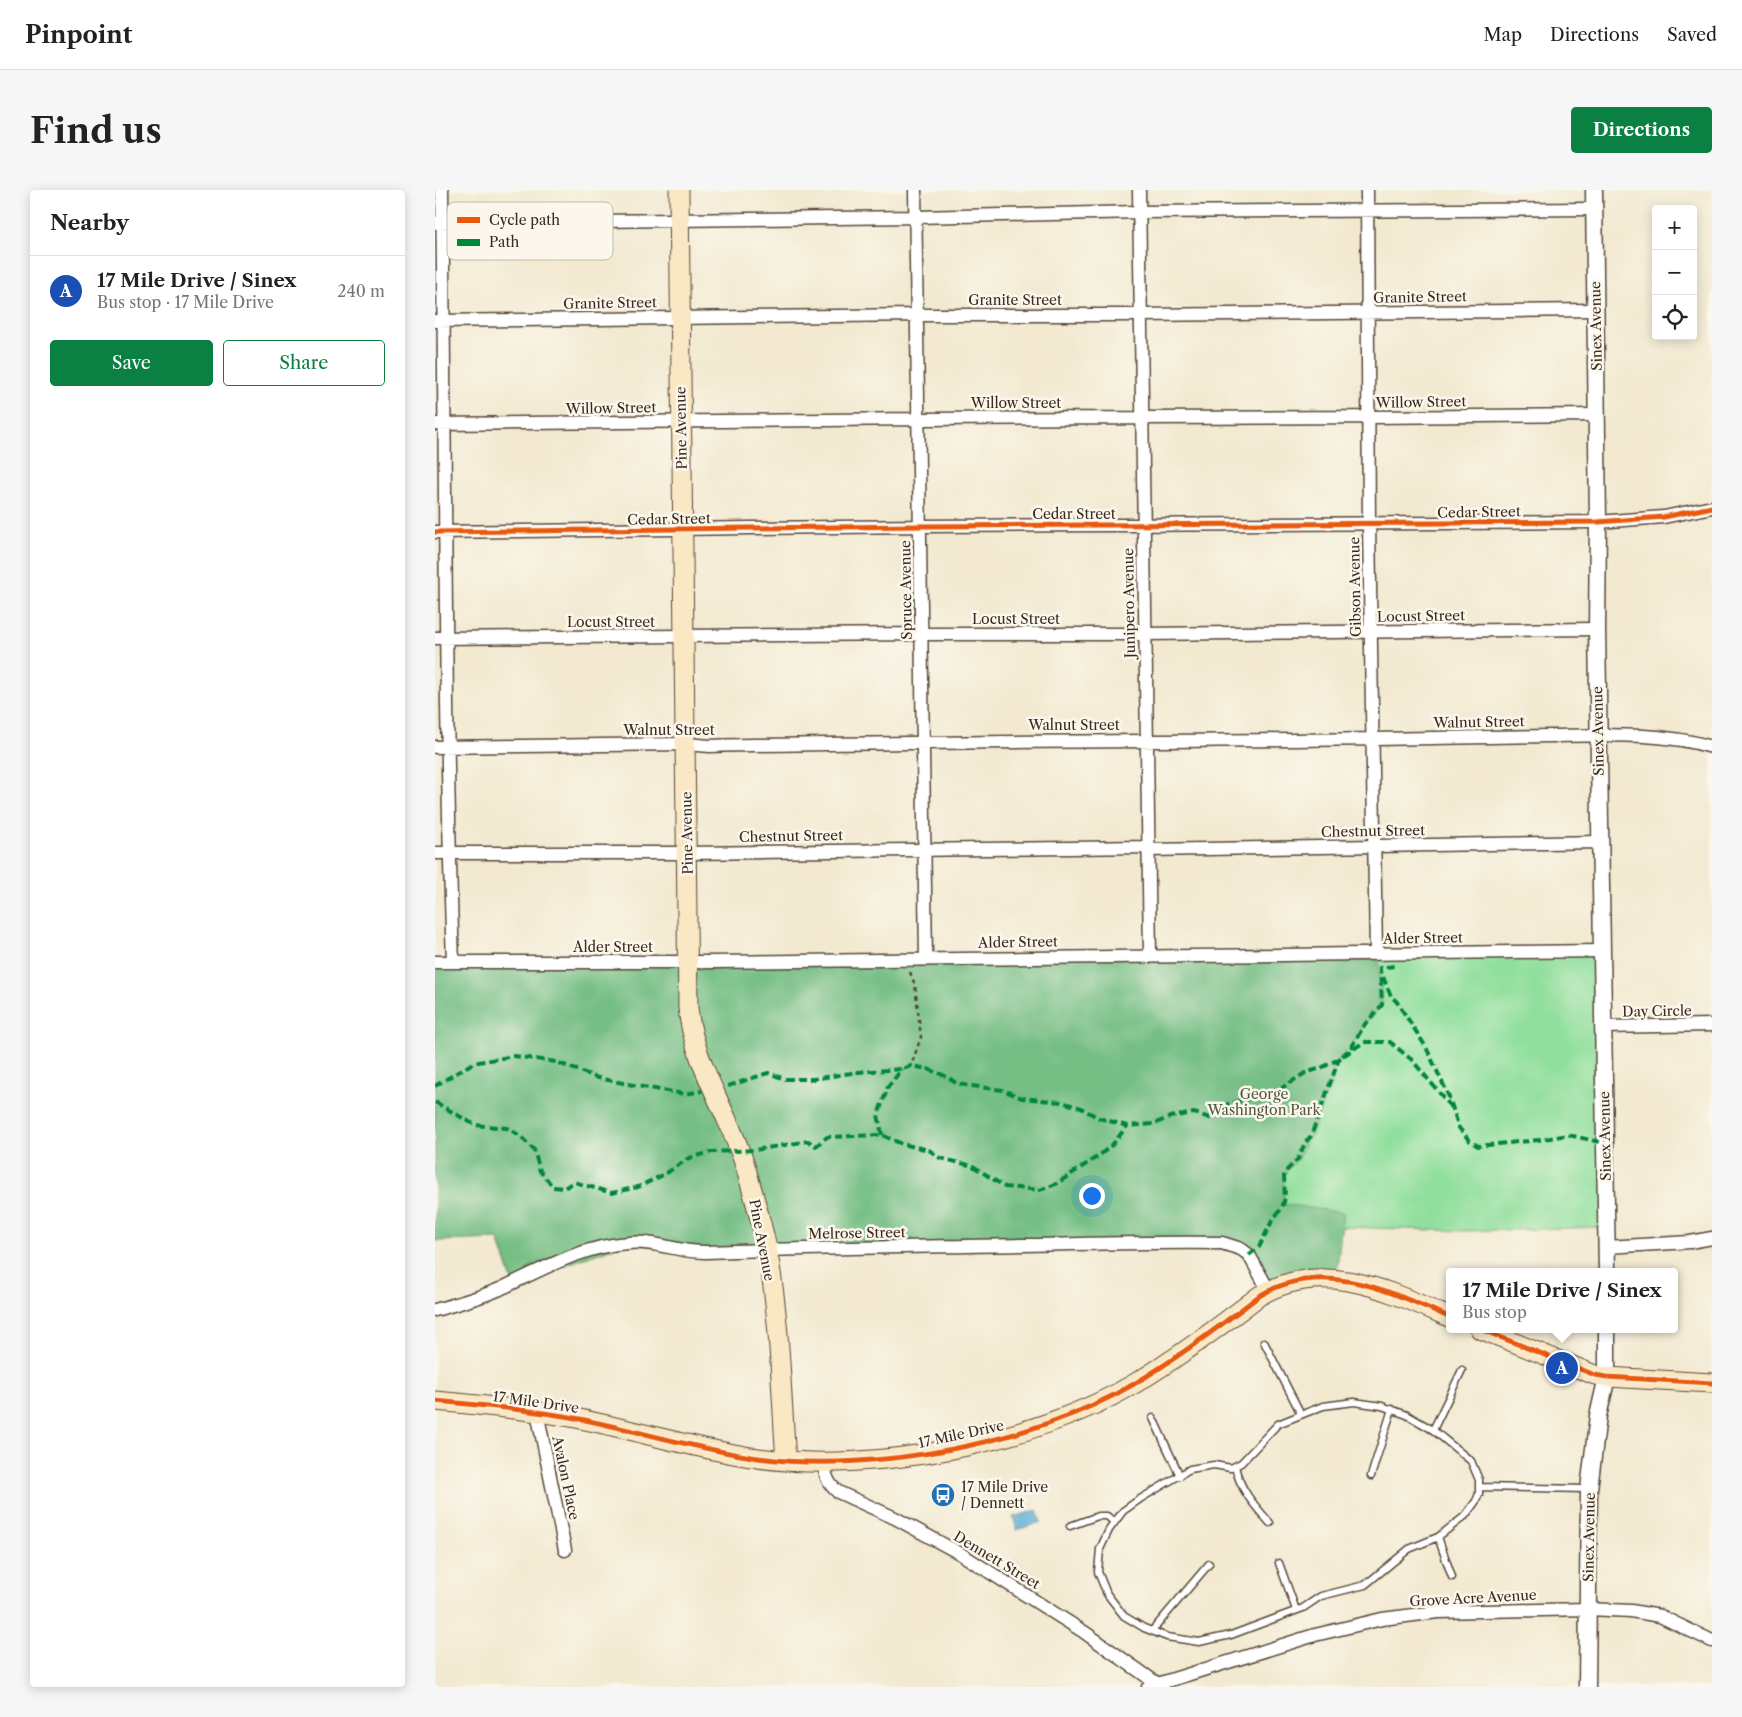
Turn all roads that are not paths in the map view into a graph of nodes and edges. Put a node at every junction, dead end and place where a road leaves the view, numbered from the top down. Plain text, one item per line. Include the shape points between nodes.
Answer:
1 (442, 190) edge
2 (679, 190) edge
3 (915, 190) edge
4 (1139, 190) edge
5 (1367, 190) edge
6 (1594, 190) edge
7 (1594, 209) junction
8 (1139, 212) junction
9 (1367, 212) junction
10 (916, 217) junction
11 (679, 220) junction
12 (613, 221) edge
13 (439, 223) edge
14 (1595, 310) junction
15 (1367, 312) junction
16 (1140, 314) junction
17 (917, 315) junction
18 (681, 317) junction
19 (440, 321) edge
20 (1597, 415) junction
21 (1142, 417) junction
22 (1369, 417) junction
23 (919, 419) junction
24 (681, 422) junction
25 (440, 424) edge
26 (1712, 507) edge
27 (1598, 522) junction
28 (1369, 524) junction
29 (1143, 525) junction
30 (920, 526) junction
31 (683, 530) junction
32 (440, 532) edge
33 (1597, 629) junction
34 (1371, 632) junction
35 (922, 634) junction
36 (1145, 634) junction
37 (684, 637) junction
38 (441, 638) edge
39 (1599, 735) junction
40 (1373, 739) junction
41 (1147, 740) junction
42 (923, 741) junction
43 (685, 744) junction
44 (441, 747) edge
45 (1712, 747) edge
46 (1600, 842) junction
47 (1375, 845) junction
48 (923, 848) junction
49 (1148, 849) junction
50 (687, 852) junction
51 (435, 853) edge
52 (450, 853) junction
53 (1601, 950) junction
54 (1376, 953) junction
55 (1150, 956) junction
56 (926, 958) junction
57 (435, 962) edge
58 (453, 962) junction
59 (688, 962) junction
60 (1712, 1025) edge
61 (1603, 1027) junction
62 (1712, 1238) edge
63 (1607, 1247) junction
64 (767, 1250) junction
65 (1607, 1268) edge
66 (1269, 1291) junction
67 (435, 1310) edge
68 (1446, 1315) edge
69 (1490, 1333) edge
70 (1607, 1333) edge
71 (1264, 1342) dead end
72 (1461, 1370) dead end
73 (1607, 1377) junction
74 (1712, 1383) edge
75 (435, 1401) edge
76 (1392, 1409) junction
77 (537, 1412) junction
78 (1301, 1414) junction
79 (1153, 1418) dead end
80 (1433, 1430) junction
81 (786, 1461) junction
82 (824, 1461) junction
83 (1235, 1466) junction
84 (1180, 1476) junction
85 (1371, 1476) dead end
86 (1479, 1487) junction
87 (1589, 1489) junction
88 (1114, 1522) junction
89 (1270, 1523) dead end
90 (1070, 1526) dead end
91 (1438, 1537) junction
92 (565, 1550) dead end
93 (1279, 1562) dead end
94 (1209, 1564) dead end
95 (1452, 1577) dead end
96 (1588, 1609) junction
97 (1296, 1610) junction
98 (1152, 1631) junction
99 (1712, 1642) edge
100 (1156, 1686) edge
101 (1587, 1687) edge

1 - 13 street
2 - 11 main road, Pine Avenue
3 - 10 street, Spruce Avenue
4 - 8 street, Junipero Avenue
5 - 9 street, Gibson Avenue
6 - 7 street, Sinex Avenue
7 - 9 street
7 - 14 street, Sinex Avenue
8 - 9 street
8 - 10 street
8 - 16 street, Junipero Avenue
9 - 15 street, Gibson Avenue
10 - 11 street
10 - 17 street, Spruce Avenue
11 - 12 street
11 - 18 main road, Pine Avenue
13 - 19 street
14 - 15 street, Granite Street
14 - 20 street, Sinex Avenue
15 - 16 street, Granite Street
15 - 22 street, Gibson Avenue
16 - 17 street, Granite Street
16 - 21 street, Junipero Avenue
17 - 18 street, Granite Street
17 - 23 street, Spruce Avenue
18 - 19 street, Granite Street
18 - 24 main road, Pine Avenue
19 - 25 street
20 - 22 street, Willow Street
20 - 27 street, Sinex Avenue
21 - 22 street, Willow Street
21 - 23 street, Willow Street
21 - 29 street, Junipero Avenue
22 - 28 street, Gibson Avenue
23 - 24 street, Willow Street
23 - 30 street, Spruce Avenue
24 - 25 street, Willow Street
24 - 31 main road, Pine Avenue
25 - 32 street
26 - 27 street, Cedar Street via 1664,517
27 - 28 street, Cedar Street
27 - 33 street, Sinex Avenue
28 - 29 street, Cedar Street
28 - 34 street, Gibson Avenue
29 - 30 street, Cedar Street
29 - 36 street, Junipero Avenue
30 - 31 street, Cedar Street
30 - 35 street, Spruce Avenue
31 - 32 street, Cedar Street
31 - 37 main road, Pine Avenue
32 - 38 street
33 - 34 street, Locust Street
33 - 39 street, Sinex Avenue
34 - 36 street, Locust Street
34 - 40 street, Gibson Avenue
35 - 36 street, Locust Street
35 - 37 street, Locust Street
35 - 42 street, Spruce Avenue
36 - 41 street, Junipero Avenue
37 - 38 street, Locust Street
37 - 43 main road, Pine Avenue
38 - 44 street
39 - 40 street, Walnut Street
39 - 45 street, Walnut Street via 1668,738
39 - 46 street, Sinex Avenue
40 - 41 street, Walnut Street
40 - 47 street, Gibson Avenue
41 - 42 street, Walnut Street
41 - 49 street, Junipero Avenue
42 - 43 street, Walnut Street
42 - 48 street, Spruce Avenue
43 - 44 street, Walnut Street
43 - 50 main road, Pine Avenue
44 - 52 street
46 - 47 street, Chestnut Street
46 - 53 street, Sinex Avenue
47 - 49 street, Chestnut Street
47 - 54 street, Gibson Avenue
48 - 49 street, Chestnut Street
48 - 50 street, Chestnut Street
48 - 56 street, Spruce Avenue
49 - 55 street, Junipero Avenue
50 - 52 street, Chestnut Street
50 - 59 main road, Pine Avenue
51 - 52 street, Chestnut Street
52 - 58 street
53 - 54 street, Alder Street
53 - 61 street, Sinex Avenue
54 - 55 street, Alder Street
55 - 56 street, Alder Street
56 - 59 street, Alder Street
57 - 58 street, Alder Street
58 - 59 street, Alder Street
59 - 64 main road, Pine Avenue via 688,1008 693,1038 746,1169
60 - 61 street, Day Circle
61 - 63 street, Sinex Avenue
62 - 63 street
63 - 65 street, Sinex Avenue
64 - 66 street, Melrose Street via 1222,1243 1249,1255
64 - 67 street, Melrose Street via 687,1252 650,1243 627,1243 587,1251 499,1290
64 - 81 main road, Pine Avenue via 774,1299
66 - 68 main road, 17 Mile Drive via 1286,1285 1336,1278 1383,1289
66 - 82 main road, 17 Mile Drive via 1163,1367 1080,1411 1009,1435 947,1450 891,1458
69 - 73 main road
70 - 73 street, Sinex Avenue
71 - 78 lane
72 - 80 lane
73 - 74 main road
73 - 87 street, Sinex Avenue
75 - 77 main road, 17 Mile Drive
76 - 78 lane via 1354,1402 1323,1406
76 - 80 lane
76 - 85 lane
77 - 81 main road, 17 Mile Drive via 586,1420 727,1453
77 - 92 street, Avalon Place
78 - 83 lane via 1278,1424
79 - 84 lane
80 - 86 lane via 1471,1461
81 - 82 main road, 17 Mile Drive
82 - 100 street, Dennett Street via 830,1485 838,1492 961,1554 1076,1627
83 - 84 lane via 1191,1469
83 - 89 lane via 1249,1500
84 - 88 lane via 1123,1511
86 - 87 lane
86 - 91 lane via 1479,1494 1470,1510
87 - 96 street, Sinex Avenue
88 - 90 lane via 1107,1516 1098,1516
88 - 98 lane via 1100,1549 1098,1572 1107,1594 1124,1616
91 - 95 lane
91 - 97 lane via 1409,1549 1365,1585 1321,1596
93 - 97 lane
94 - 98 lane
96 - 99 street, Grove Acre Avenue via 1631,1610 1660,1616
96 - 100 street, Grove Acre Avenue via 1438,1612 1382,1619 1315,1635
96 - 101 street, Sinex Avenue
97 - 98 lane via 1231,1635 1199,1642

